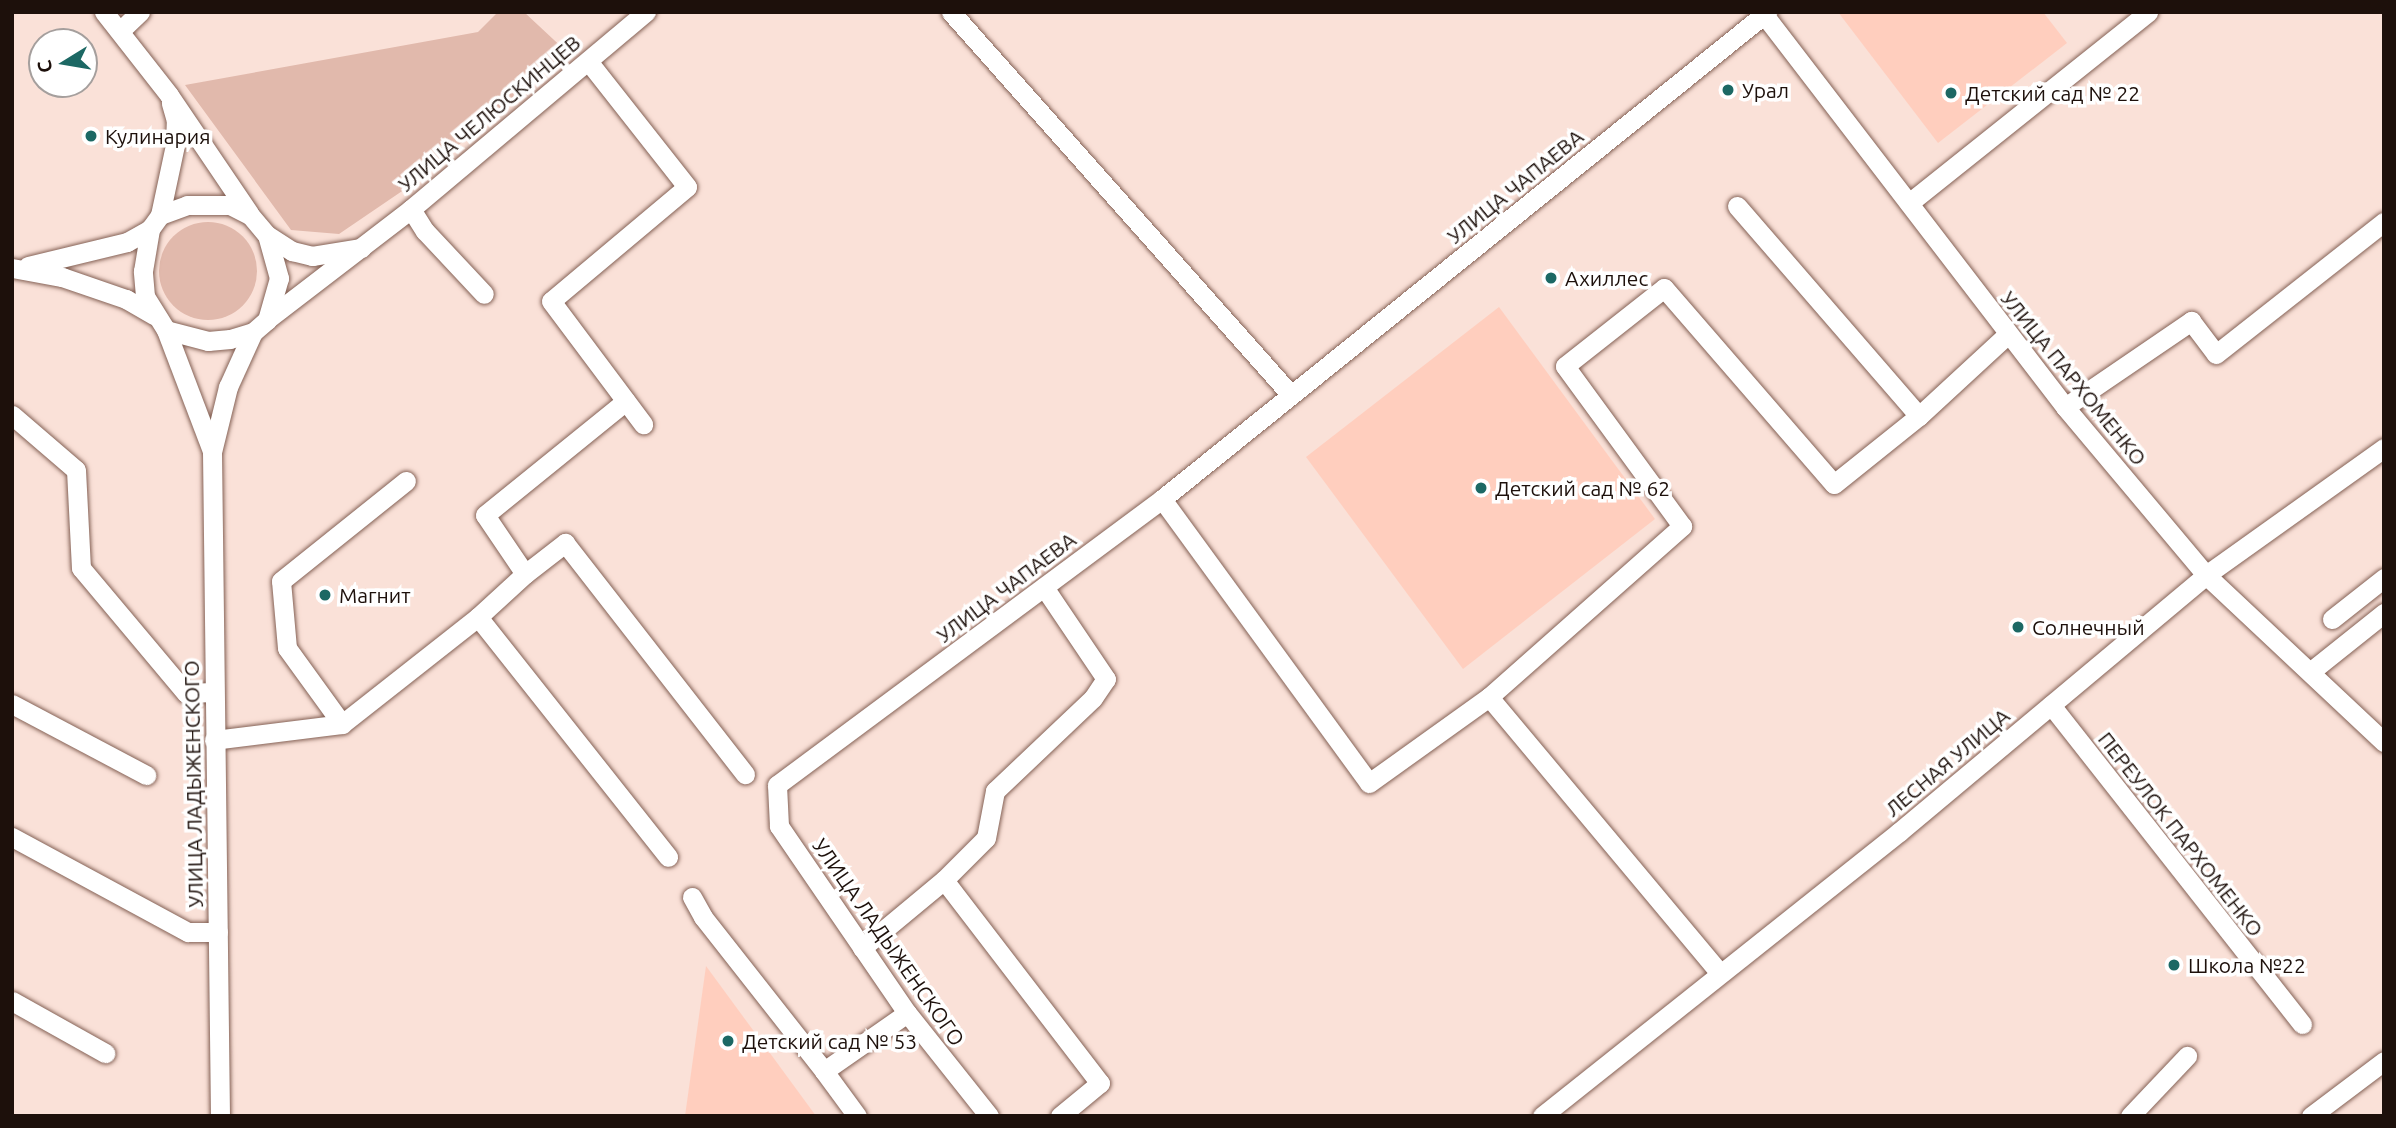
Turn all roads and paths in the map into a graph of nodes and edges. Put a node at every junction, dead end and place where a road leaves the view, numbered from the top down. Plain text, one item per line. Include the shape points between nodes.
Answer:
1 (104, 12) edge
2 (140, 12) edge
3 (646, 12) edge
4 (951, 12) edge
5 (2148, 12) edge
6 (1764, 13) edge
7 (120, 31) junction
8 (588, 61) junction
9 (169, 95) junction
10 (1909, 203) junction
11 (1737, 206) dead end
12 (411, 209) junction
13 (250, 215) junction
14 (155, 222) junction
15 (2384, 222) edge
16 (267, 235) junction
17 (361, 248) junction
18 (16, 268) edge
19 (484, 294) dead end
20 (160, 322) junction
21 (260, 326) junction
22 (2008, 334) junction
23 (1291, 395) junction
24 (626, 401) junction
25 (2065, 407) junction
26 (12, 415) edge
27 (1919, 416) junction
28 (643, 424) dead end
29 (2384, 448) edge
30 (212, 453) junction
31 (406, 481) dead end
32 (1162, 499) junction
33 (525, 574) junction
34 (2206, 575) junction
35 (2384, 578) edge
36 (1044, 587) junction
37 (2384, 613) edge
38 (478, 617) junction
39 (2332, 618) dead end
40 (2310, 672) junction
41 (214, 692) junction
42 (1489, 697) junction
43 (12, 704) edge
44 (2051, 705) junction
45 (342, 724) junction
46 (214, 740) junction
47 (2384, 742) edge
48 (745, 774) dead end
49 (146, 775) dead end
50 (779, 826) joint
51 (12, 836) edge
52 (668, 857) dead end
53 (944, 880) junction
54 (692, 897) dead end
55 (218, 932) junction
56 (862, 948) junction
57 (1719, 972) junction
58 (12, 1001) edge
59 (907, 1013) junction
60 (2302, 1024) dead end
61 (105, 1053) dead end
62 (2187, 1056) dead end
63 (2384, 1061) edge
64 (824, 1071) junction
65 (2133, 1115) edge
66 (220, 1116) edge
67 (857, 1116) edge
68 (989, 1116) edge
69 (1060, 1116) edge
70 (1542, 1116) edge
71 (2311, 1116) edge

1 - 7 street
2 - 7 street
3 - 8 street, УЛИЦА ЧЕЛЮСКИНЦЕВ
4 - 23 street
5 - 10 street
6 - 10 street, УЛИЦА ПАРХОМЕНКО
6 - 23 street, УЛИЦА ЧАПАЕВА
7 - 9 street
8 - 12 street, УЛИЦА ЧЕЛЮСКИНЦЕВ
8 - 24 street via 687,187 551,301
9 - 13 street
9 - 14 street via 177,121
10 - 22 street, УЛИЦА ПАРХОМЕНКО
11 - 27 street
12 - 17 street, УЛИЦА ЧЕЛЮСКИНЦЕВ
12 - 19 street via 425,232
13 - 14 street via 230,205 210,203
13 - 16 street
14 - 18 street via 127,242
14 - 20 street via 143,271 145,296
15 - 25 street via 2216,354 2191,321
16 - 17 street via 280,246 312,256
16 - 21 street via 279,278
17 - 21 street, УЛИЦА ЧЕЛЮСКИНЦЕВ
18 - 20 street via 126,299
20 - 21 street via 208,341
20 - 30 street
21 - 30 street via 228,387
22 - 25 street, УЛИЦА ПАРХОМЕНКО
22 - 27 street
23 - 32 street, УЛИЦА ЧАПАЕВА
24 - 28 street
24 - 33 street via 485,515
25 - 34 street, УЛИЦА ПАРХОМЕНКО
26 - 41 street via 76,470 81,568 186,692
27 - 42 street via 1834,484 1664,288 1565,366 1682,526
29 - 34 street, ЛЕСНАЯ УЛИЦА
30 - 41 street, УЛИЦА ЛАДЫЖЕНСКОГО
31 - 45 street via 281,581 287,648
32 - 36 street, УЛИЦА ЧАПАЕВА
32 - 42 street via 1369,783
33 - 38 street
33 - 48 street via 565,543
34 - 40 street, УЛИЦА ПАРХОМЕНКО
34 - 44 street, ЛЕСНАЯ УЛИЦА
35 - 39 street
36 - 50 street, УЛИЦА ЧАПАЕВА via 865,710 777,785
36 - 53 street via 1106,679 1093,698 995,791 986,838
37 - 40 street
38 - 45 street
38 - 52 street
40 - 47 street, УЛИЦА ПАРХОМЕНКО
41 - 46 street, УЛИЦА ЛАДЫЖЕНСКОГО
42 - 57 street
43 - 49 street
44 - 57 street, ЛЕСНАЯ УЛИЦА
44 - 60 street, ПЕРЕУЛОК ПАРХОМЕНКО
45 - 46 street
46 - 55 street, УЛИЦА ЛАДЫЖЕНСКОГО
50 - 56 street, УЛИЦА ЛАДЫЖЕНСКОГО
51 - 55 street via 188,932
53 - 56 street
53 - 69 street via 1100,1083
54 - 64 street
55 - 66 street, УЛИЦА ЛАДЫЖЕНСКОГО
56 - 59 street, УЛИЦА ЛАДЫЖЕНСКОГО
57 - 70 street, ЛЕСНАЯ УЛИЦА
58 - 61 street
59 - 64 street
59 - 68 street, УЛИЦА ЛАДЫЖЕНСКОГО
62 - 65 street
63 - 71 street
64 - 67 street

